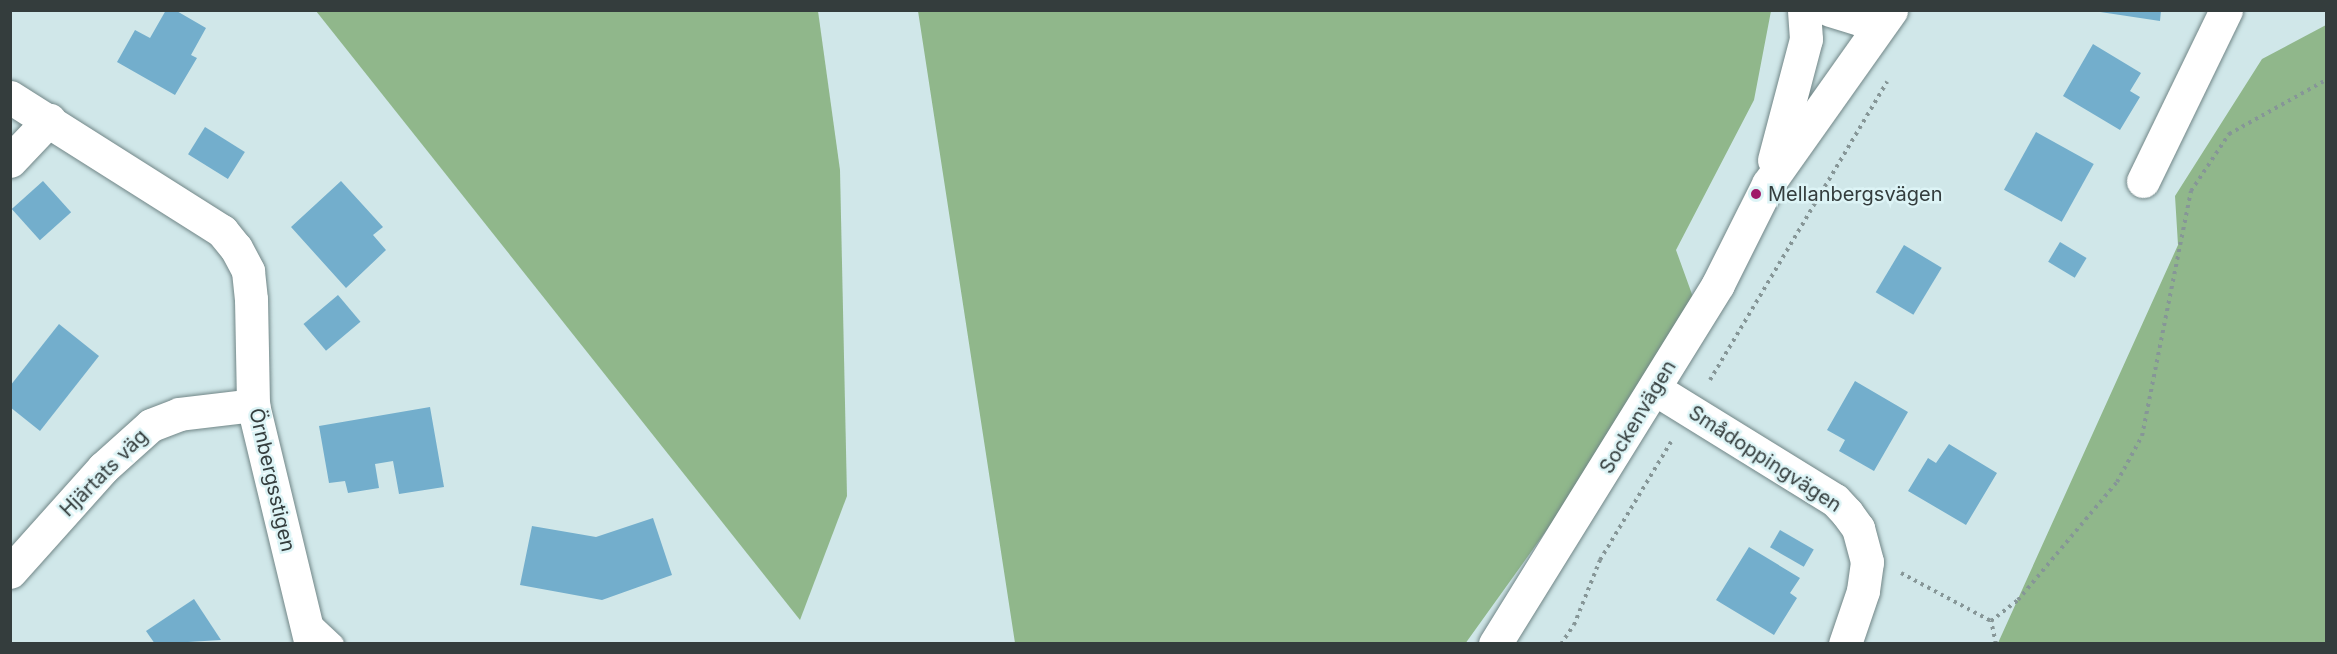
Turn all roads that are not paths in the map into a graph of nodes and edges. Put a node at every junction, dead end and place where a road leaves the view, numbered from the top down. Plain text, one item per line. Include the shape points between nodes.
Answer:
1 (1804, 10) edge
2 (1830, 10) edge
3 (1890, 10) edge
4 (2226, 10) edge
5 (10, 97) edge
6 (49, 120) junction
7 (10, 161) edge
8 (2143, 181) dead end
9 (1768, 184) junction
10 (1655, 389) junction
11 (253, 405) junction
12 (10, 572) edge
13 (308, 630) edge
14 (334, 644) edge
15 (1495, 644) edge
16 (1845, 644) edge

1 - 9 street, Sockenvägen via 1806,39
2 - 3 street via 1863,20
3 - 9 street, Sockenvägen
4 - 8 street
5 - 6 street, Örnbergsstigen
6 - 7 street
6 - 11 street, Örnbergsstigen via 222,231 236,248 248,271
9 - 10 street, Sockenvägen via 1718,284
10 - 15 street, Sockenvägen
10 - 16 street, Smådoppingvägen via 1835,500 1858,528 1866,574
11 - 12 street, Hjärtats väg via 179,414 151,425 103,468
11 - 13 street, Örnbergsstigen
13 - 14 lane, Örnbergsstigen

